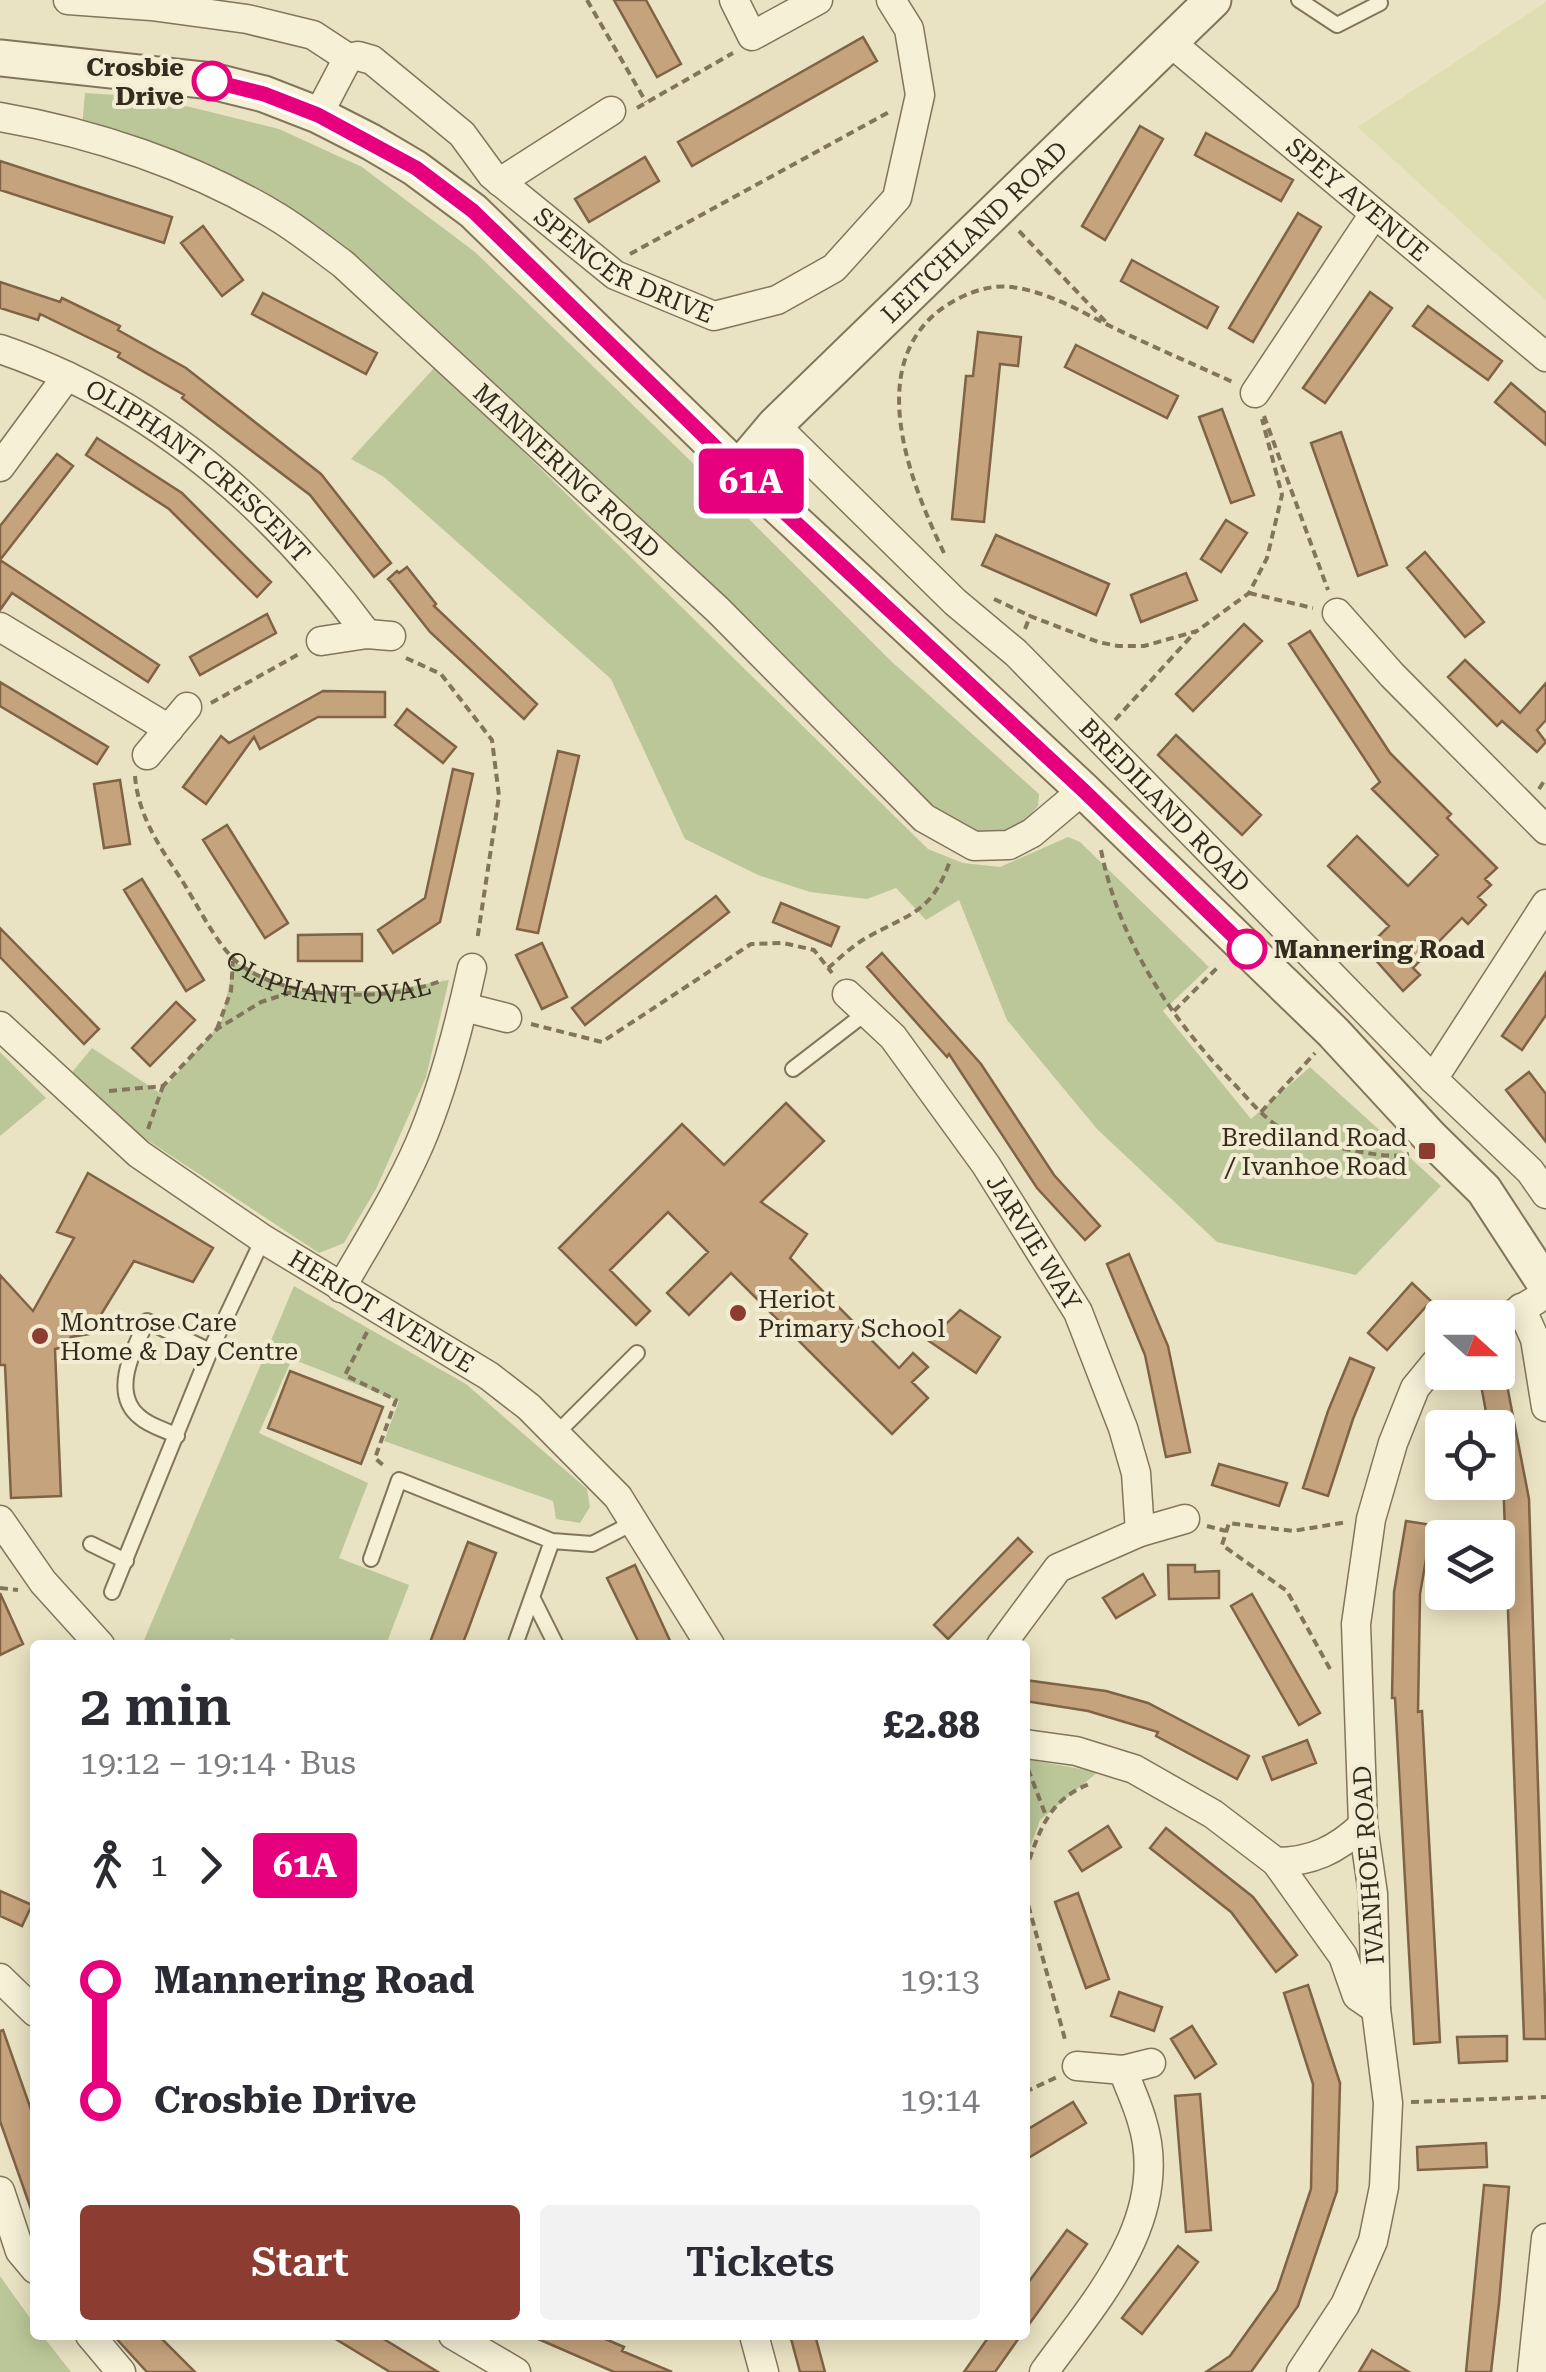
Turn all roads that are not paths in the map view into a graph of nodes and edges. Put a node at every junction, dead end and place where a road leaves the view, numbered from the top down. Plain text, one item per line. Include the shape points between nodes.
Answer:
1 (68, 0) edge
2 (734, 0) edge
3 (818, 0) edge
4 (891, 0) edge
5 (1213, 0) edge
6 (1299, 0) edge
7 (1380, 3) dead end
8 (1170, 42) junction
9 (0, 58) edge
10 (348, 58) junction
11 (611, 110) dead end
12 (318, 115) junction
13 (0, 117) edge
14 (500, 182) junction
15 (1374, 214) junction
16 (0, 349) edge
17 (1546, 357) edge
18 (68, 376) junction
19 (1255, 393) road end
20 (775, 425) junction
21 (0, 468) edge
22 (738, 469) junction
23 (1337, 613) road end
24 (0, 627) edge
25 (321, 641) road end
26 (147, 755) road end
27 (1083, 790) junction
28 (1546, 830) edge
29 (1546, 904) edge
30 (472, 968) road end
31 (857, 1003) joint
32 (464, 1007) junction
33 (507, 1018) road end
34 (0, 1026) edge
35 (793, 1069) dead end
36 (1433, 1079) junction
37 (1546, 1194) edge
38 (263, 1239) junction
39 (341, 1288) junction
40 (1528, 1303) edge
41 (210, 1352) junction
42 (637, 1352) dead end
43 (1425, 1376) edge
44 (1546, 1406) edge
45 (558, 1433) junction
46 (177, 1436) junction
47 (1185, 1519) dead end
48 (0, 1520) edge
49 (635, 1522) junction
50 (1140, 1532) junction
51 (552, 1542) junction
52 (92, 1544) dead end
53 (371, 1559) dead end
54 (126, 1561) junction
55 (112, 1592) dead end
56 (532, 1596) junction
57 (95, 1640) edge
58 (517, 1640) edge
59 (554, 1640) edge
60 (707, 1640) edge
61 (1005, 1640) edge
62 (1030, 1745) edge
63 (1363, 1825) junction
64 (1276, 1862) junction
65 (0, 1978) edge
66 (30, 2007) edge
67 (1376, 2009) junction
68 (1151, 2063) dead end
69 (1078, 2066) road end
70 (1122, 2070) junction
71 (0, 2191) edge
72 (1546, 2238) edge
73 (30, 2263) edge
74 (94, 2340) edge
75 (462, 2340) edge
76 (755, 2340) edge
77 (121, 2372) edge
78 (516, 2372) edge
79 (764, 2372) edge
80 (1044, 2372) edge
81 (1301, 2372) edge
82 (1532, 2372) edge

1 - 10 street via 247,18 314,34
2 - 3 street via 752,36
4 - 14 street, SPENCER DRIVE via 909,28 920,95 897,198 834,268 777,300 714,316 615,275
5 - 8 street, LEITCHLAND ROAD
6 - 7 lane via 1337,25
8 - 15 street, SPEY AVENUE
8 - 20 street, LEITCHLAND ROAD
9 - 12 street, BREDILAND ROAD via 212,81
10 - 12 street
10 - 14 street, SPENCER DRIVE via 372,60 395,76 462,134
11 - 14 street
12 - 22 street, BREDILAND ROAD via 416,168 473,211
13 - 27 street, MANNERING ROAD via 154,158 275,215 343,264 718,610 924,818 974,846 1008,845
15 - 17 street, SPEY AVENUE
15 - 19 street
16 - 18 street, OLIPHANT CRESCENT
18 - 21 street
18 - 25 street, OLIPHANT CRESCENT via 177,439 224,475 379,635
20 - 22 street, LEITCHLAND ROAD
20 - 36 street, BREDILAND ROAD via 1016,653
22 - 27 street, BREDILAND ROAD
23 - 28 street
24 - 26 street via 178,718
27 - 40 street, BREDILAND ROAD via 1334,1033 1484,1190
29 - 36 street
30 - 32 street
31 - 35 lane
31 - 50 street, JARVIE WAY via 893,1037 986,1166 1078,1312 1128,1443
32 - 33 street
32 - 39 street via 420,1141
34 - 38 street, HERIOT AVENUE via 139,1154
36 - 37 street, BREDILAND ROAD
38 - 39 street, HERIOT AVENUE
38 - 41 lane
39 - 45 street, HERIOT AVENUE via 488,1376
40 - 44 street
41 - 46 lane
41 - 46 lane via 147,1321 128,1360 128,1402 140,1418
42 - 45 lane
43 - 63 street, IVANHOE ROAD via 1393,1443 1371,1518 1356,1624
45 - 49 street, HERIOT AVENUE
46 - 54 lane
47 - 50 street
48 - 57 street
49 - 51 lane via 592,1544
49 - 60 street, HERIOT AVENUE
50 - 61 street via 1058,1568
51 - 53 lane via 399,1480
51 - 56 lane
52 - 54 lane
54 - 55 lane
56 - 58 lane
56 - 59 lane
62 - 64 street via 1134,1769 1213,1814
63 - 64 street via 1331,1850 1300,1862
63 - 67 street, IVANHOE ROAD via 1373,1894
64 - 67 street via 1343,1956 1357,1996
65 - 66 street
67 - 81 street, IVANHOE ROAD via 1388,2103 1384,2187 1372,2242 1346,2305
68 - 70 street
69 - 70 street
70 - 80 street via 1144,2123 1143,2211 1123,2261
71 - 73 street
72 - 82 street
74 - 77 street
75 - 78 street
76 - 79 street

